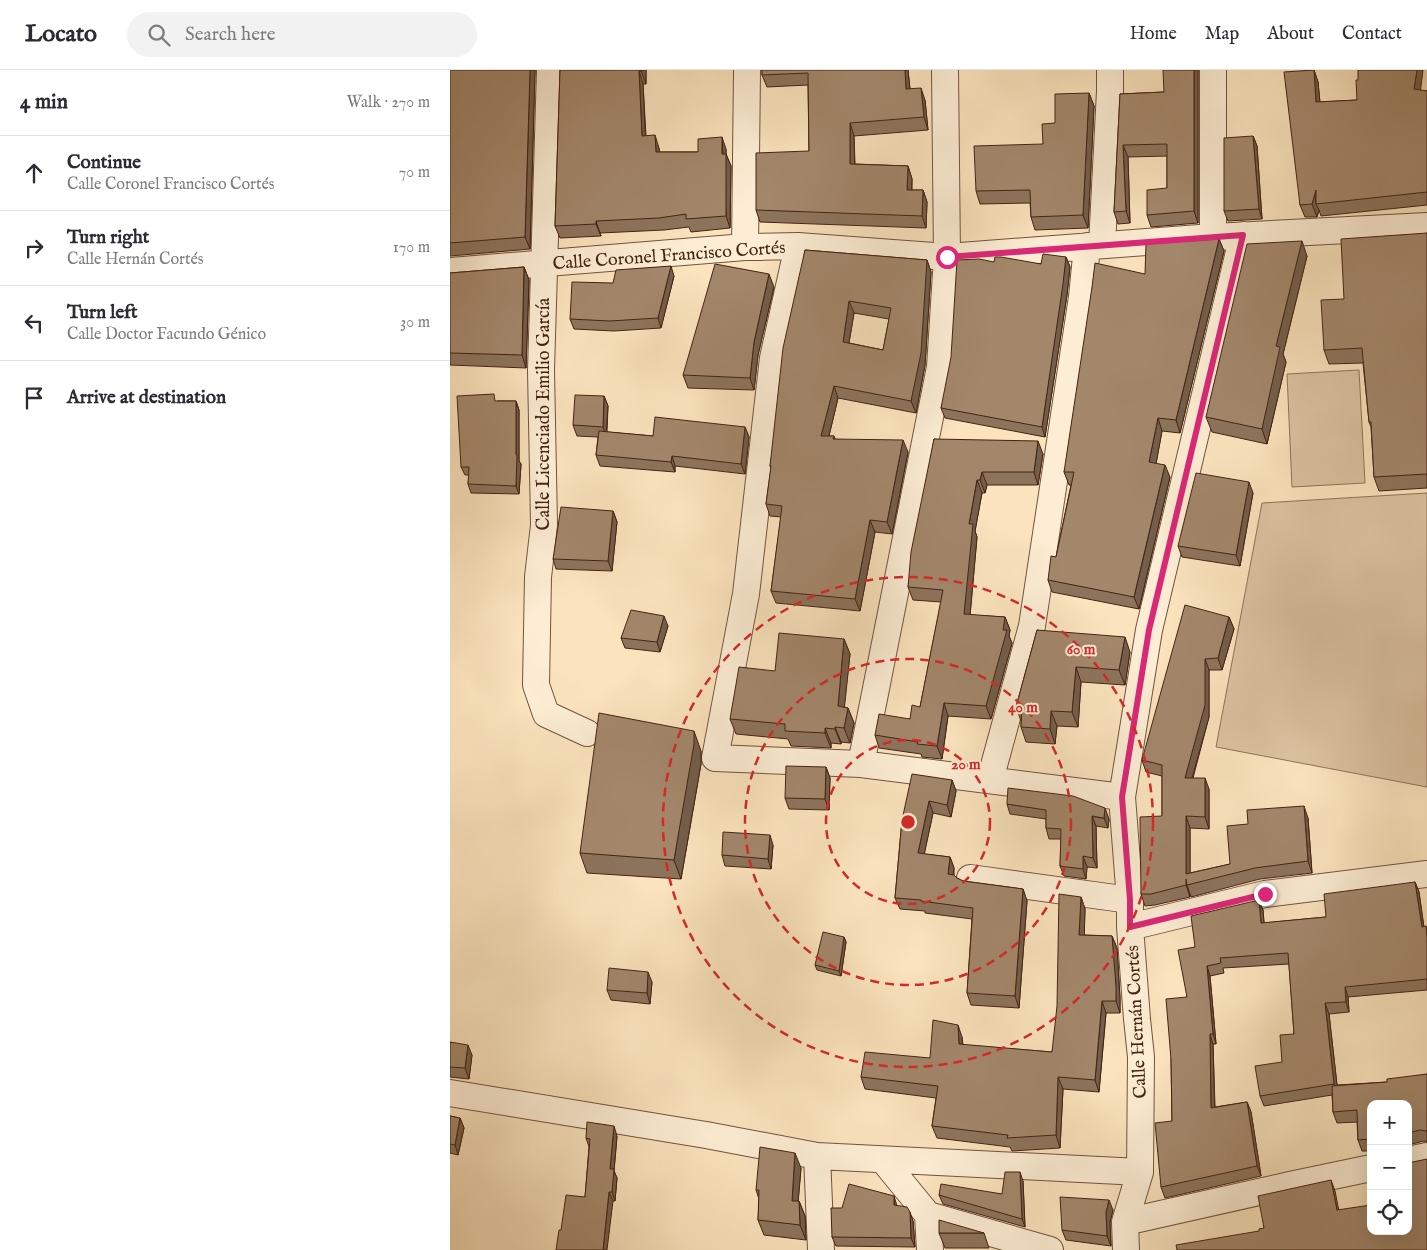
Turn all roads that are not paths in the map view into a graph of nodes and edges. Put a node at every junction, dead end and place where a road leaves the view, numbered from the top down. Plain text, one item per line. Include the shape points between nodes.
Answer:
1 (550, 70) edge
2 (747, 70) edge
3 (945, 70) edge
4 (1110, 70) edge
5 (1213, 70) edge
6 (1427, 226) edge
7 (1243, 235) junction
8 (1213, 237) junction
9 (1094, 245) junction
10 (798, 246) junction
11 (744, 247) junction
12 (947, 257) junction
13 (545, 263) junction
14 (450, 271) edge
15 (586, 733) dead end
16 (861, 764) junction
17 (990, 780) junction
18 (1122, 797) junction
19 (1427, 874) edge
20 (970, 878) dead end
21 (1130, 900) junction
22 (1130, 927) junction
23 (450, 1094) edge
24 (817, 1156) junction
25 (1427, 1156) edge
26 (1412, 1159) edge
27 (882, 1160) junction
28 (1367, 1169) edge
29 (1140, 1172) junction
30 (928, 1215) junction
31 (1125, 1222) junction
32 (821, 1250) edge
33 (930, 1250) edge
34 (1050, 1250) edge
35 (1126, 1250) edge

1 - 13 street, Calle Licenciado Emilio García
2 - 11 street
3 - 12 street
4 - 9 street
5 - 8 street
6 - 7 street, Calle Coronel Francisco Cortés
7 - 8 street, Calle Coronel Francisco Cortés
7 - 18 street, Calle Hernán Cortés via 1149,630
8 - 9 street, Calle Coronel Francisco Cortés
9 - 12 street, Calle Coronel Francisco Cortés
9 - 17 street via 1080,306 1032,626
10 - 11 street, Calle Coronel Francisco Cortés
10 - 12 street, Calle Coronel Francisco Cortés
10 - 16 street via 773,358 746,594 715,758
11 - 13 street, Calle Coronel Francisco Cortés
12 - 16 street via 940,367
13 - 14 street, Calle Coronel Francisco Cortés
13 - 15 street, Calle Licenciado Emilio García via 541,370 544,525 538,577 536,685 546,714
16 - 17 street
17 - 18 street
18 - 21 street, Calle Hernán Cortés
19 - 22 street via 1265,894
20 - 21 street
21 - 22 street, Calle Hernán Cortés
22 - 29 street, Calle Hernán Cortés via 1141,1057
23 - 24 street
24 - 27 street
24 - 32 street
25 - 26 street
27 - 29 street
27 - 30 street
28 - 31 street
29 - 31 street, Calle Hernán Cortés
30 - 33 street
30 - 34 street
31 - 35 street, Calle Hernán Cortés

